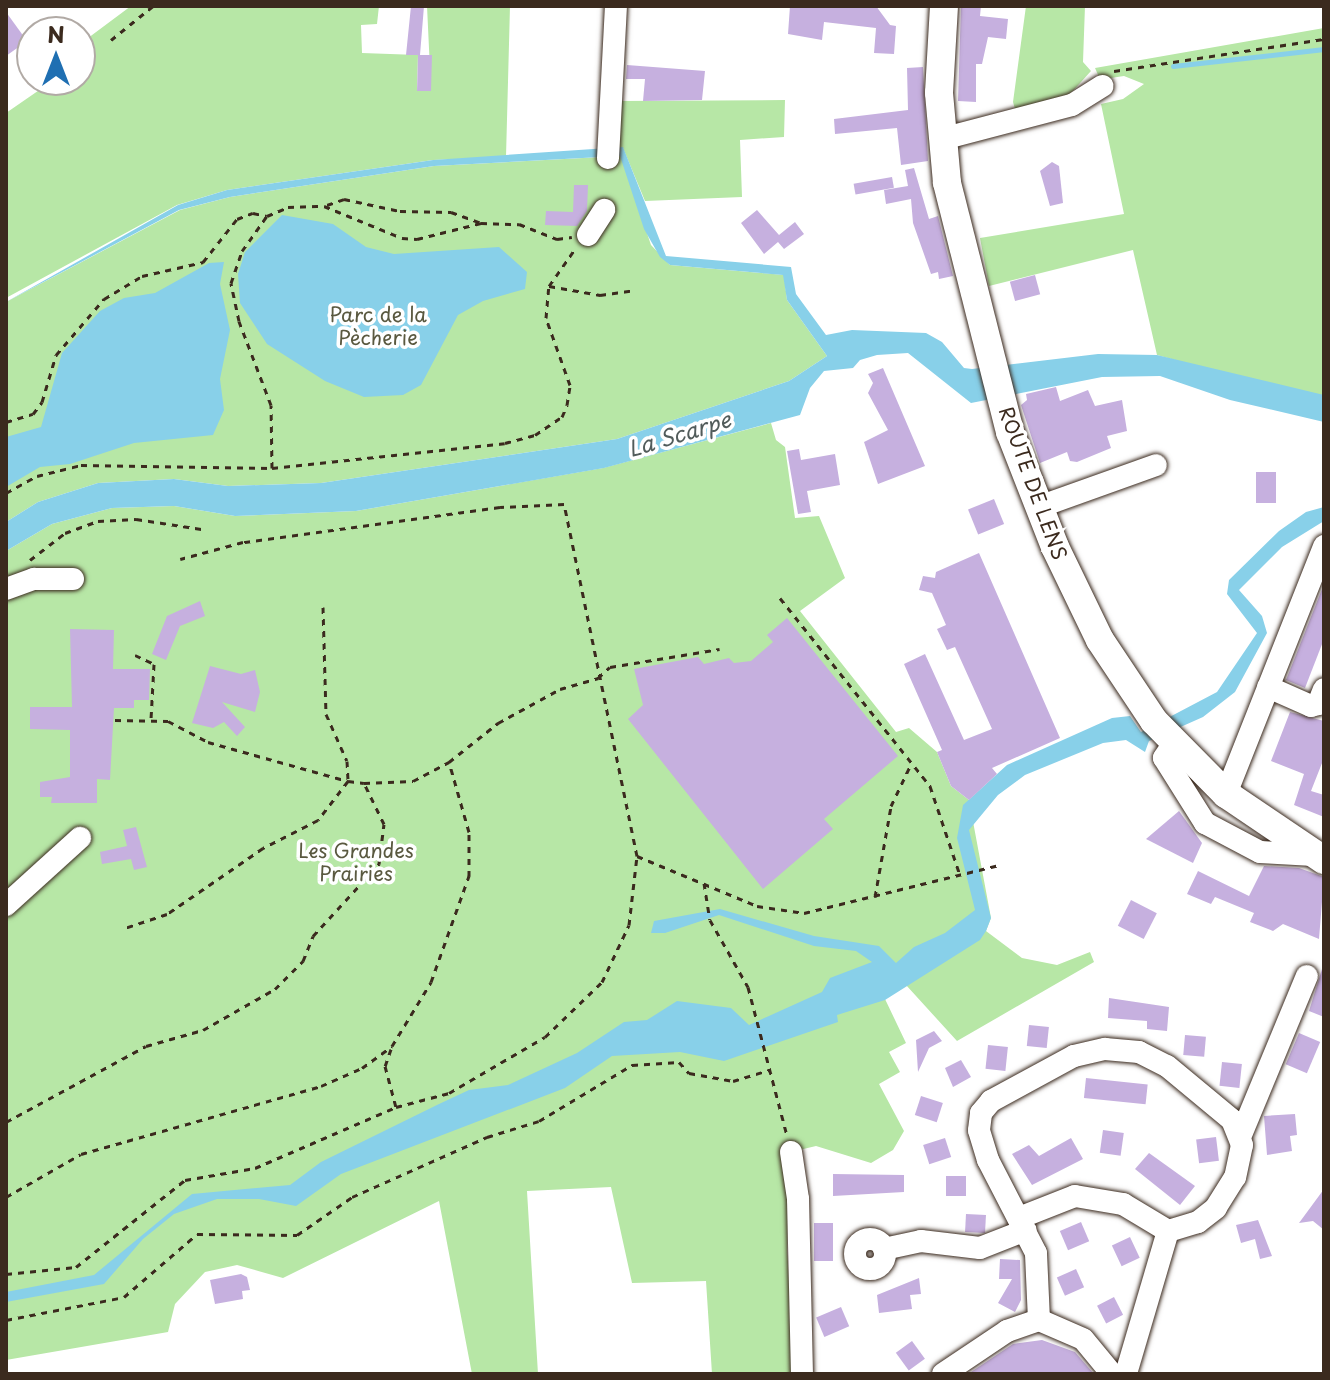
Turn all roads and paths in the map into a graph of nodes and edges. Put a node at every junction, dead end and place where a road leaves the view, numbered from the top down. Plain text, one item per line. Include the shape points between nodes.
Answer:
1 (153, 6) edge
2 (616, 6) edge
3 (939, 7) edge
4 (1324, 39) edge
5 (111, 40) dead end
6 (1103, 86) joint
7 (942, 139) junction
8 (608, 153) dead end
9 (324, 206) junction
10 (604, 210) dead end
11 (267, 216) junction
12 (481, 223) junction
13 (588, 235) junction
14 (549, 286) junction
15 (636, 290) dead end
16 (6, 422) edge
17 (1156, 465) dead end
18 (272, 468) junction
19 (6, 493) edge
20 (1039, 507) junction
21 (201, 529) dead end
22 (1324, 546) edge
23 (180, 559) dead end
24 (24, 566) dead end
25 (73, 579) dead end
26 (6, 589) edge
27 (780, 598) dead end
28 (323, 607) dead end
29 (720, 649) dead end
30 (135, 655) dead end
31 (598, 678) junction
32 (1268, 687) junction
33 (1324, 689) edge
34 (115, 720) dead end
35 (151, 720) junction
36 (1165, 739) junction
37 (449, 762) junction
38 (911, 764) junction
39 (348, 781) junction
40 (364, 783) junction
41 (1226, 794) junction
42 (80, 838) dead end
43 (637, 856) junction
44 (1319, 858) edge
45 (999, 865) dead end
46 (959, 872) junction
47 (704, 883) junction
48 (875, 897) junction
49 (6, 905) edge
50 (125, 928) dead end
51 (1307, 976) dead end
52 (392, 1046) junction
53 (770, 1070) junction
54 (396, 1107) junction
55 (6, 1122) edge
56 (1241, 1135) junction
57 (791, 1152) joint
58 (6, 1197) edge
59 (1022, 1224) junction
60 (1168, 1231) junction
61 (884, 1249) dead end
62 (6, 1274) edge
63 (6, 1320) edge
64 (1039, 1320) junction
65 (802, 1374) edge
66 (943, 1374) edge
67 (1112, 1374) edge
68 (1126, 1374) edge

1 - 5 path
2 - 8 street
3 - 7 main road, ROUTE DE LENS
4 - 6 path via 1144,63 1110,72
6 - 7 street via 1072,105
7 - 20 main road, ROUTE DE LENS via 954,214 1002,400
9 - 11 path via 288,207
9 - 12 path via 365,201 400,211 451,212
9 - 12 path via 402,238
10 - 13 street
11 - 16 path via 253,213 237,219 203,262 142,276 104,299 56,355 42,402 33,414
11 - 18 path via 231,271 231,295 271,405
12 - 13 path via 519,224 557,239
13 - 14 path
14 - 15 path via 600,295
14 - 18 path via 546,318 570,385 562,417 535,435 505,443
17 - 20 street
18 - 19 path via 81,465 37,476
20 - 36 main road, ROUTE DE LENS via 1100,640
21 - 24 path via 136,519 98,521 65,533
22 - 32 street
23 - 31 path via 243,542 500,507 564,504
25 - 26 street via 34,579
27 - 38 path
28 - 39 path via 326,714 347,761
29 - 31 path via 610,667
30 - 35 path via 154,664
31 - 37 path via 560,689 517,712
31 - 43 path
32 - 33 street via 1311,706 1318,704
32 - 41 street
34 - 35 path
35 - 39 path via 168,721 208,742
36 - 41 main road, ROUTE DE LENS
36 - 44 street via 1192,807 1215,831 1260,852
37 - 40 path via 413,781
37 - 52 path via 469,832 469,876 431,982
38 - 46 path via 930,786
38 - 48 path via 891,806
39 - 40 path
39 - 50 path via 318,820 263,848 167,914
40 - 55 path via 384,824 379,864 313,936 303,961 275,989 203,1030 146,1046
41 - 44 main road, ROUTE DE LENS
42 - 49 street
43 - 47 path
43 - 54 path via 629,925 602,982 545,1037 449,1093
45 - 46 path
46 - 48 path
47 - 48 path via 757,906 804,913
47 - 53 path via 710,920 748,987
51 - 56 street
52 - 54 path via 385,1066
52 - 58 path via 362,1068 321,1086 81,1154
53 - 57 path
53 - 63 path via 733,1081 689,1073 679,1062 632,1065 539,1121 487,1137 352,1197 297,1235 197,1234 124,1297
54 - 62 path via 255,1168 185,1180 76,1267
56 - 59 street via 1232,1120 1159,1061 1129,1050 1083,1052 991,1101 981,1113 984,1150
56 - 60 street via 1239,1167 1223,1199 1198,1222
57 - 65 street via 798,1199
59 - 60 street via 1075,1196 1123,1204
59 - 61 street via 980,1248 921,1241
59 - 64 street via 1041,1274
60 - 68 street
64 - 66 street via 1007,1331
64 - 67 street via 1083,1339

